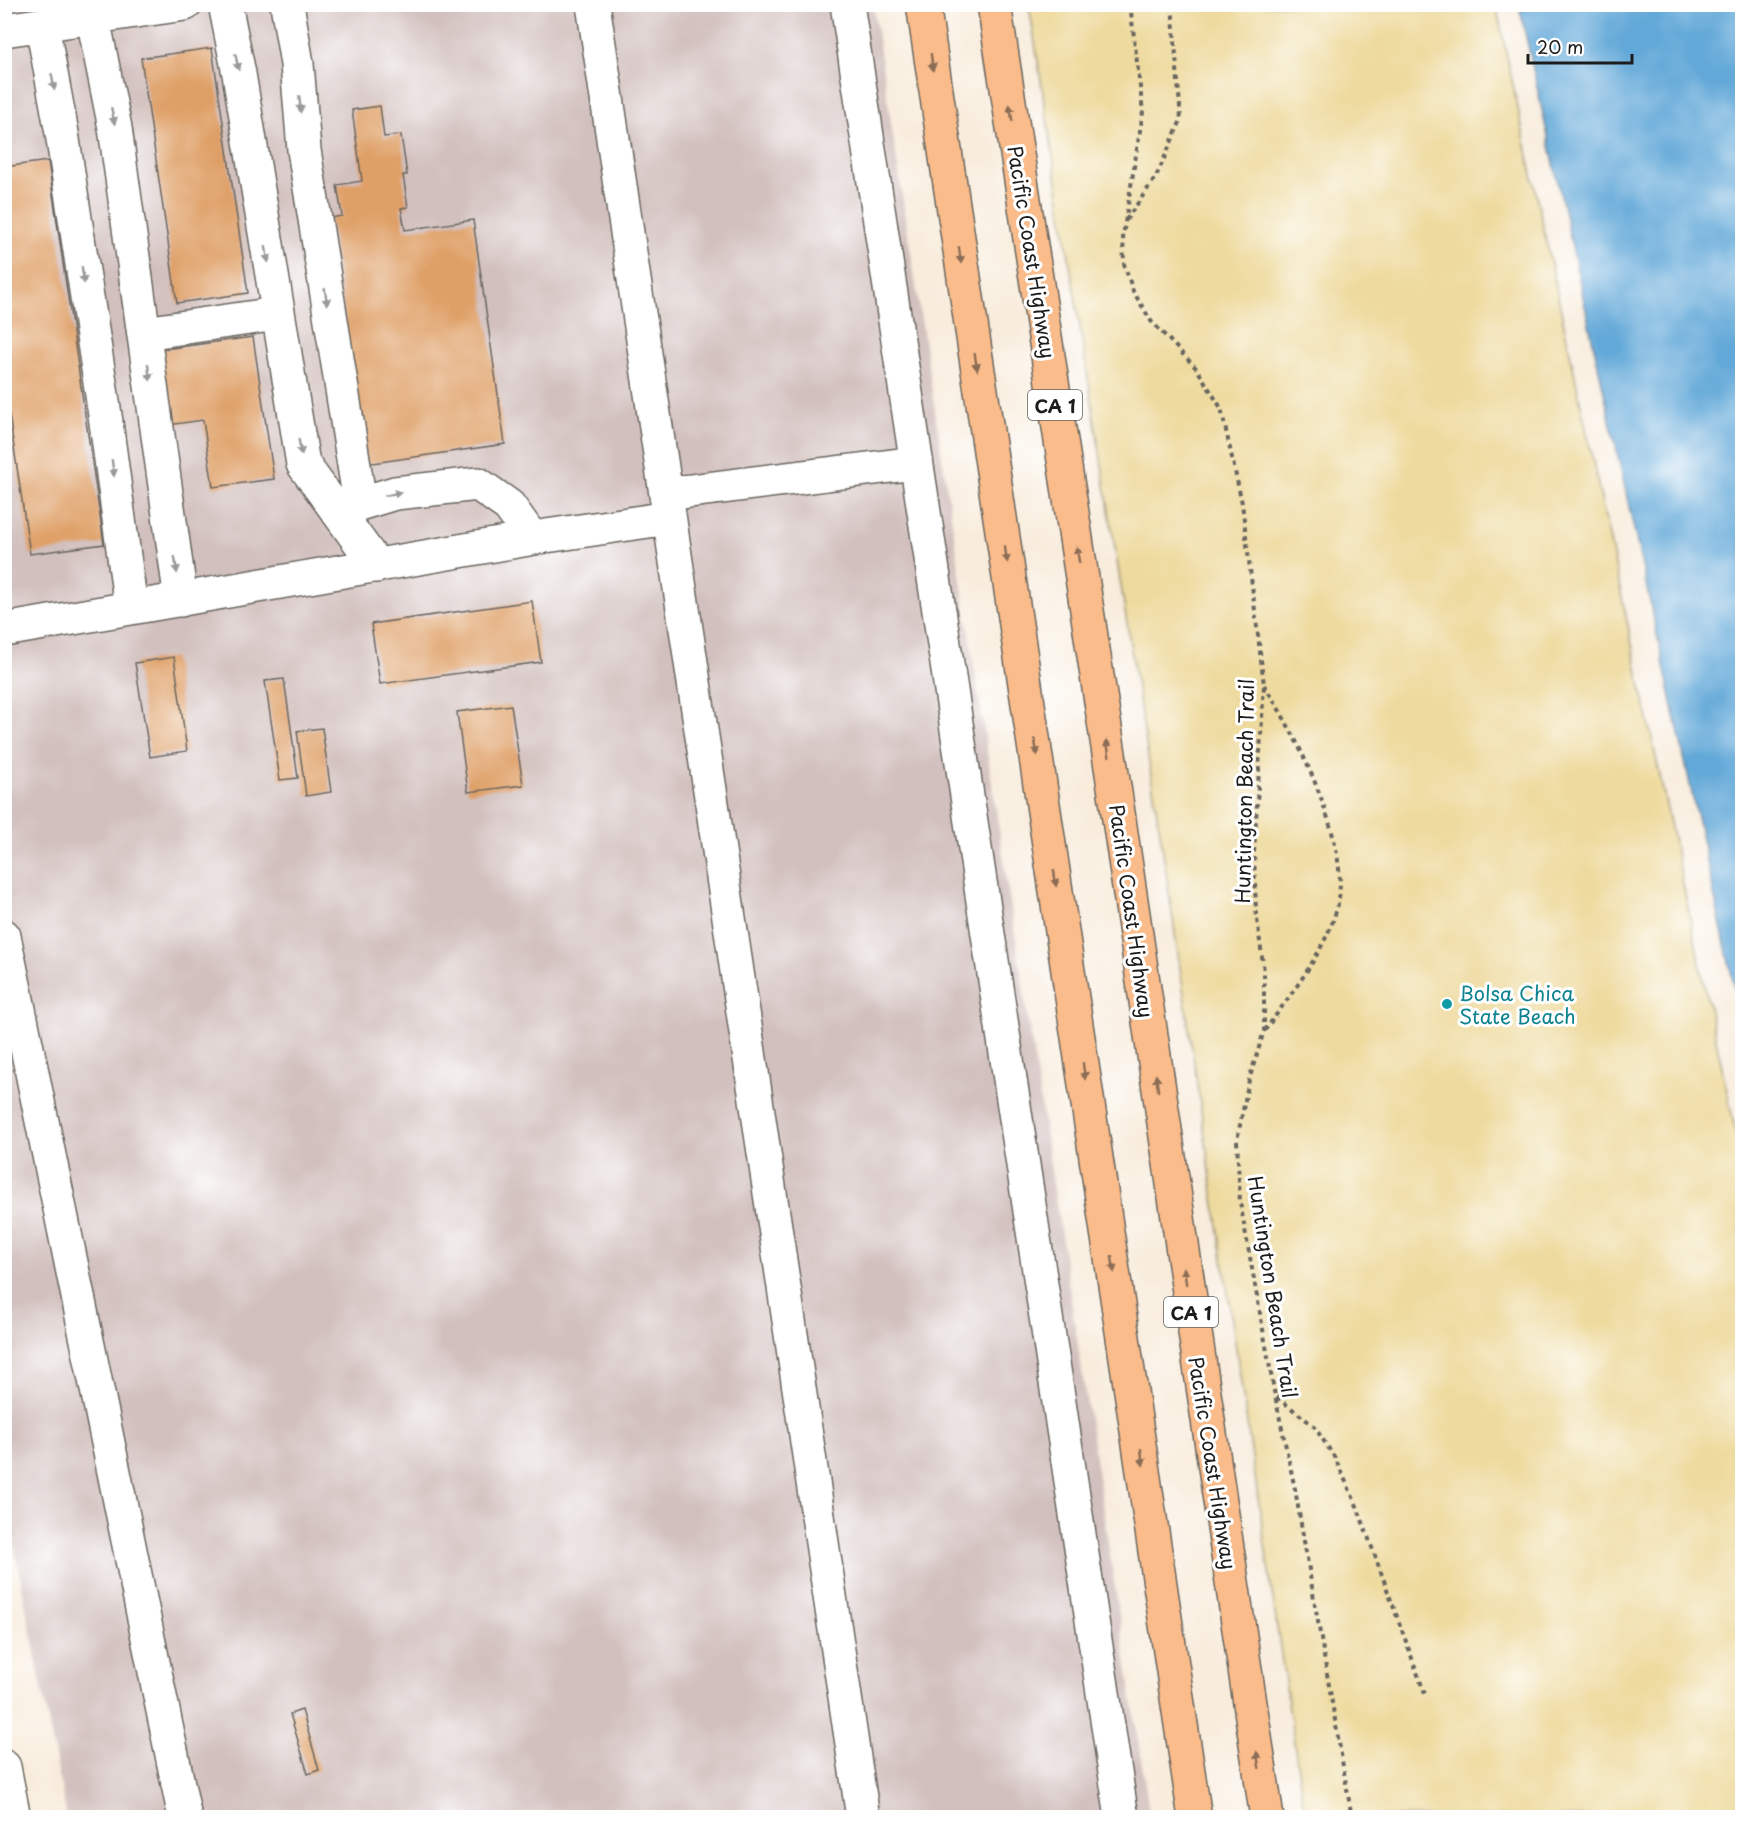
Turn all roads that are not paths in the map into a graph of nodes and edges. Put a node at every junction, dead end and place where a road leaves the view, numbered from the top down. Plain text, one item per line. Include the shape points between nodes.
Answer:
1 (185, 4) edge
2 (225, 4) edge
3 (287, 4) edge
4 (593, 4) edge
5 (847, 4) edge
6 (923, 4) edge
7 (994, 4) edge
8 (93, 18) junction
9 (42, 25) junction
10 (4, 30) edge
11 (277, 314) junction
12 (144, 333) junction
13 (916, 463) junction
14 (668, 506) junction
15 (349, 507) junction
16 (539, 537) junction
17 (377, 566) junction
18 (181, 600) junction
19 (131, 608) junction
20 (4, 630) edge
21 (4, 936) edge
22 (4, 1767) edge
23 (15, 1818) edge
24 (185, 1818) edge
25 (863, 1818) edge
26 (1122, 1818) edge
27 (1195, 1818) edge
28 (1266, 1818) edge

1 - 8 street
2 -> 11 street
3 -> 15 street via 304,150 352,443
4 - 14 street
5 - 13 street
6 -> 27 highway
28 -> 7 highway, Pacific Coast Highway / CA 1
8 - 9 street
8 -> 12 street via 115,128
9 - 10 street
9 -> 19 street via 62,133
11 - 12 street
11 -> 15 street via 303,464
12 -> 18 street
13 - 14 street
13 - 26 street
14 - 16 street
14 - 25 street
15 -> 16 street via 395,493 478,484 509,506
15 - 17 street
16 - 17 street
17 - 18 street
18 - 19 street
19 - 20 street
21 - 24 street
22 - 23 street

